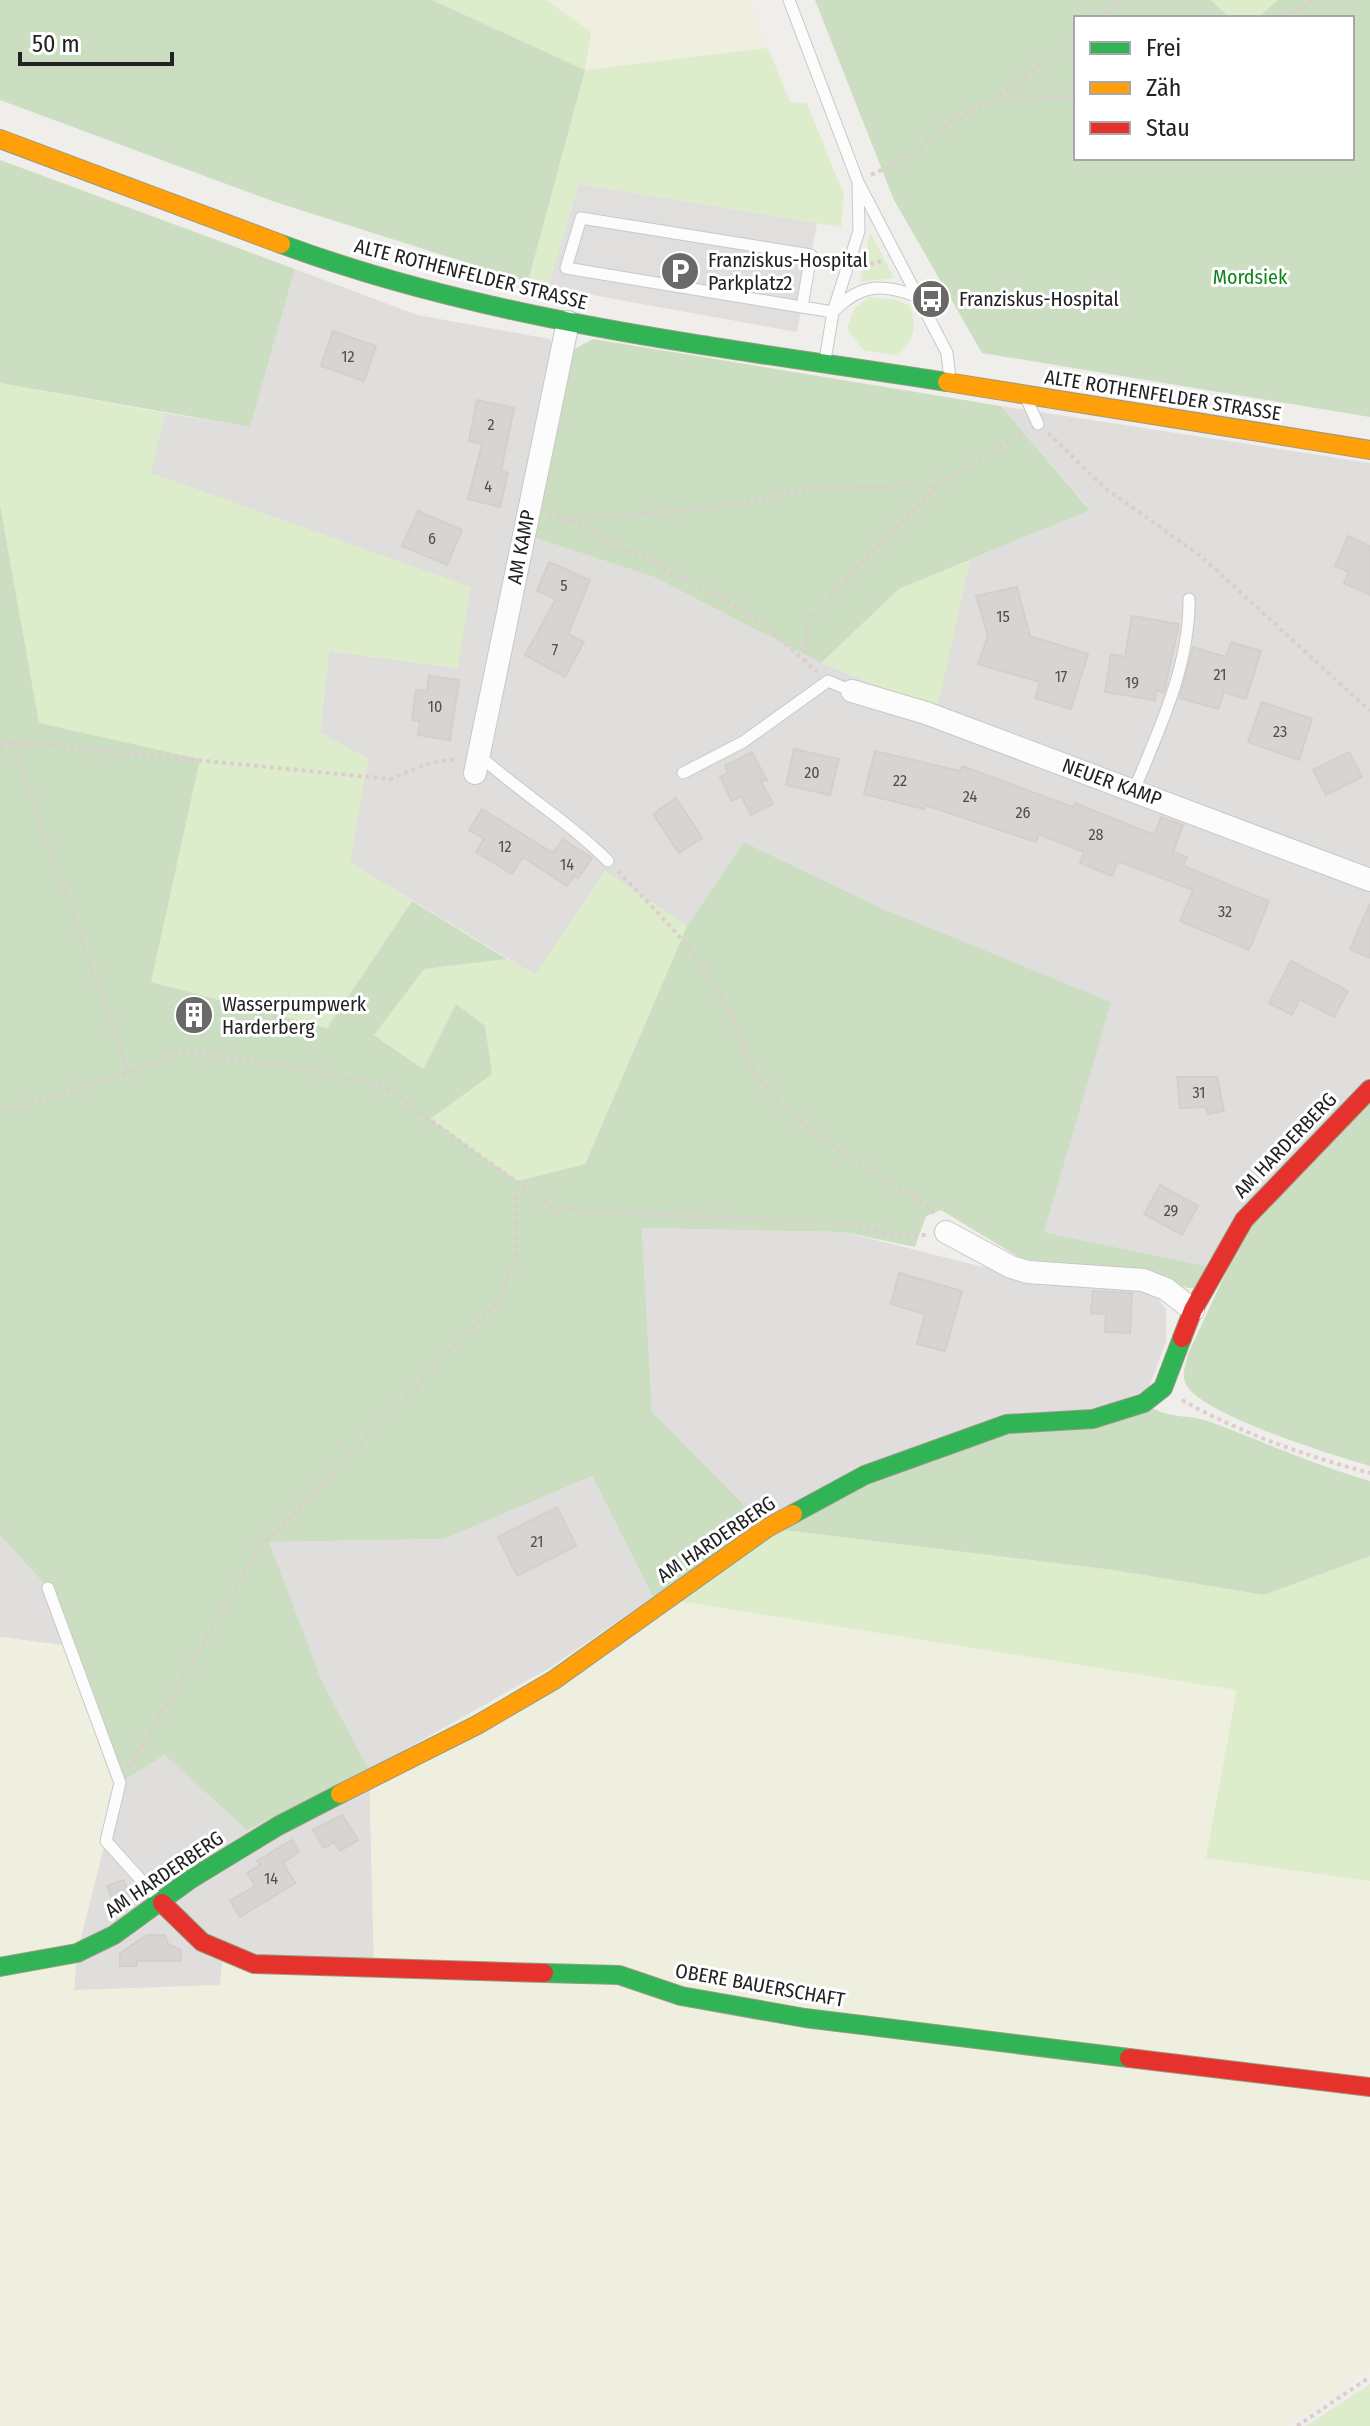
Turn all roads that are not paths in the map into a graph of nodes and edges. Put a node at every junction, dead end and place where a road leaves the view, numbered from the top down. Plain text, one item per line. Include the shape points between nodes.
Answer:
1 (789, 0) edge
2 (0, 139) edge
3 (858, 182) junction
4 (916, 296) junction
5 (802, 307) junction
6 (833, 312) junction
7 (568, 322) junction
8 (824, 364) junction
9 (950, 384) junction
10 (1027, 395) junction
11 (1038, 424) road end
12 (1370, 450) edge
13 (1189, 599) dead end
14 (852, 691) joint
15 (478, 764) joint
16 (683, 773) dead end
17 (1134, 790) junction
18 (608, 861) road end
19 (1370, 880) edge
20 (1370, 1089) edge
21 (946, 1232) road end
22 (1193, 1310) junction
23 (48, 1588) dead end
24 (162, 1903) junction
25 (0, 1967) edge
26 (1370, 2087) edge

1 - 3 lane
2 - 7 street, ALTE ROTHENFELDER STRASSE via 338,265
3 - 4 lane
3 - 6 lane via 859,231
4 - 6 lane via 871,287 849,296
4 - 9 lane via 947,353
5 - 5 lane via 582,270 566,268 581,218 811,255
5 - 6 lane
6 - 8 lane
7 - 8 street, ALTE ROTHENFELDER STRASSE
7 - 15 street, AM KAMP
8 - 9 street, ALTE ROTHENFELDER STRASSE
9 - 10 street, ALTE ROTHENFELDER STRASSE
10 - 11 lane
10 - 12 street, ALTE ROTHENFELDER STRASSE
13 - 17 lane via 1186,641
14 - 16 lane via 828,681 743,742
14 - 17 street, NEUER KAMP
15 - 18 lane via 577,830
17 - 19 street, NEUER KAMP
20 - 22 street, AM HARDERBERG via 1244,1220
21 - 22 street via 1011,1267 1156,1284
22 - 24 street, AM HARDERBERG via 1163,1388 1144,1403 1093,1419 1007,1424 865,1475 767,1528 554,1680 278,1826
23 - 24 lane via 120,1783 106,1841
24 - 25 street, AM HARDERBERG via 77,1953
24 - 26 street, OBERE BAUERSCHAFT via 188,1935 223,1955 254,1964 619,1975 681,1996 805,2018

